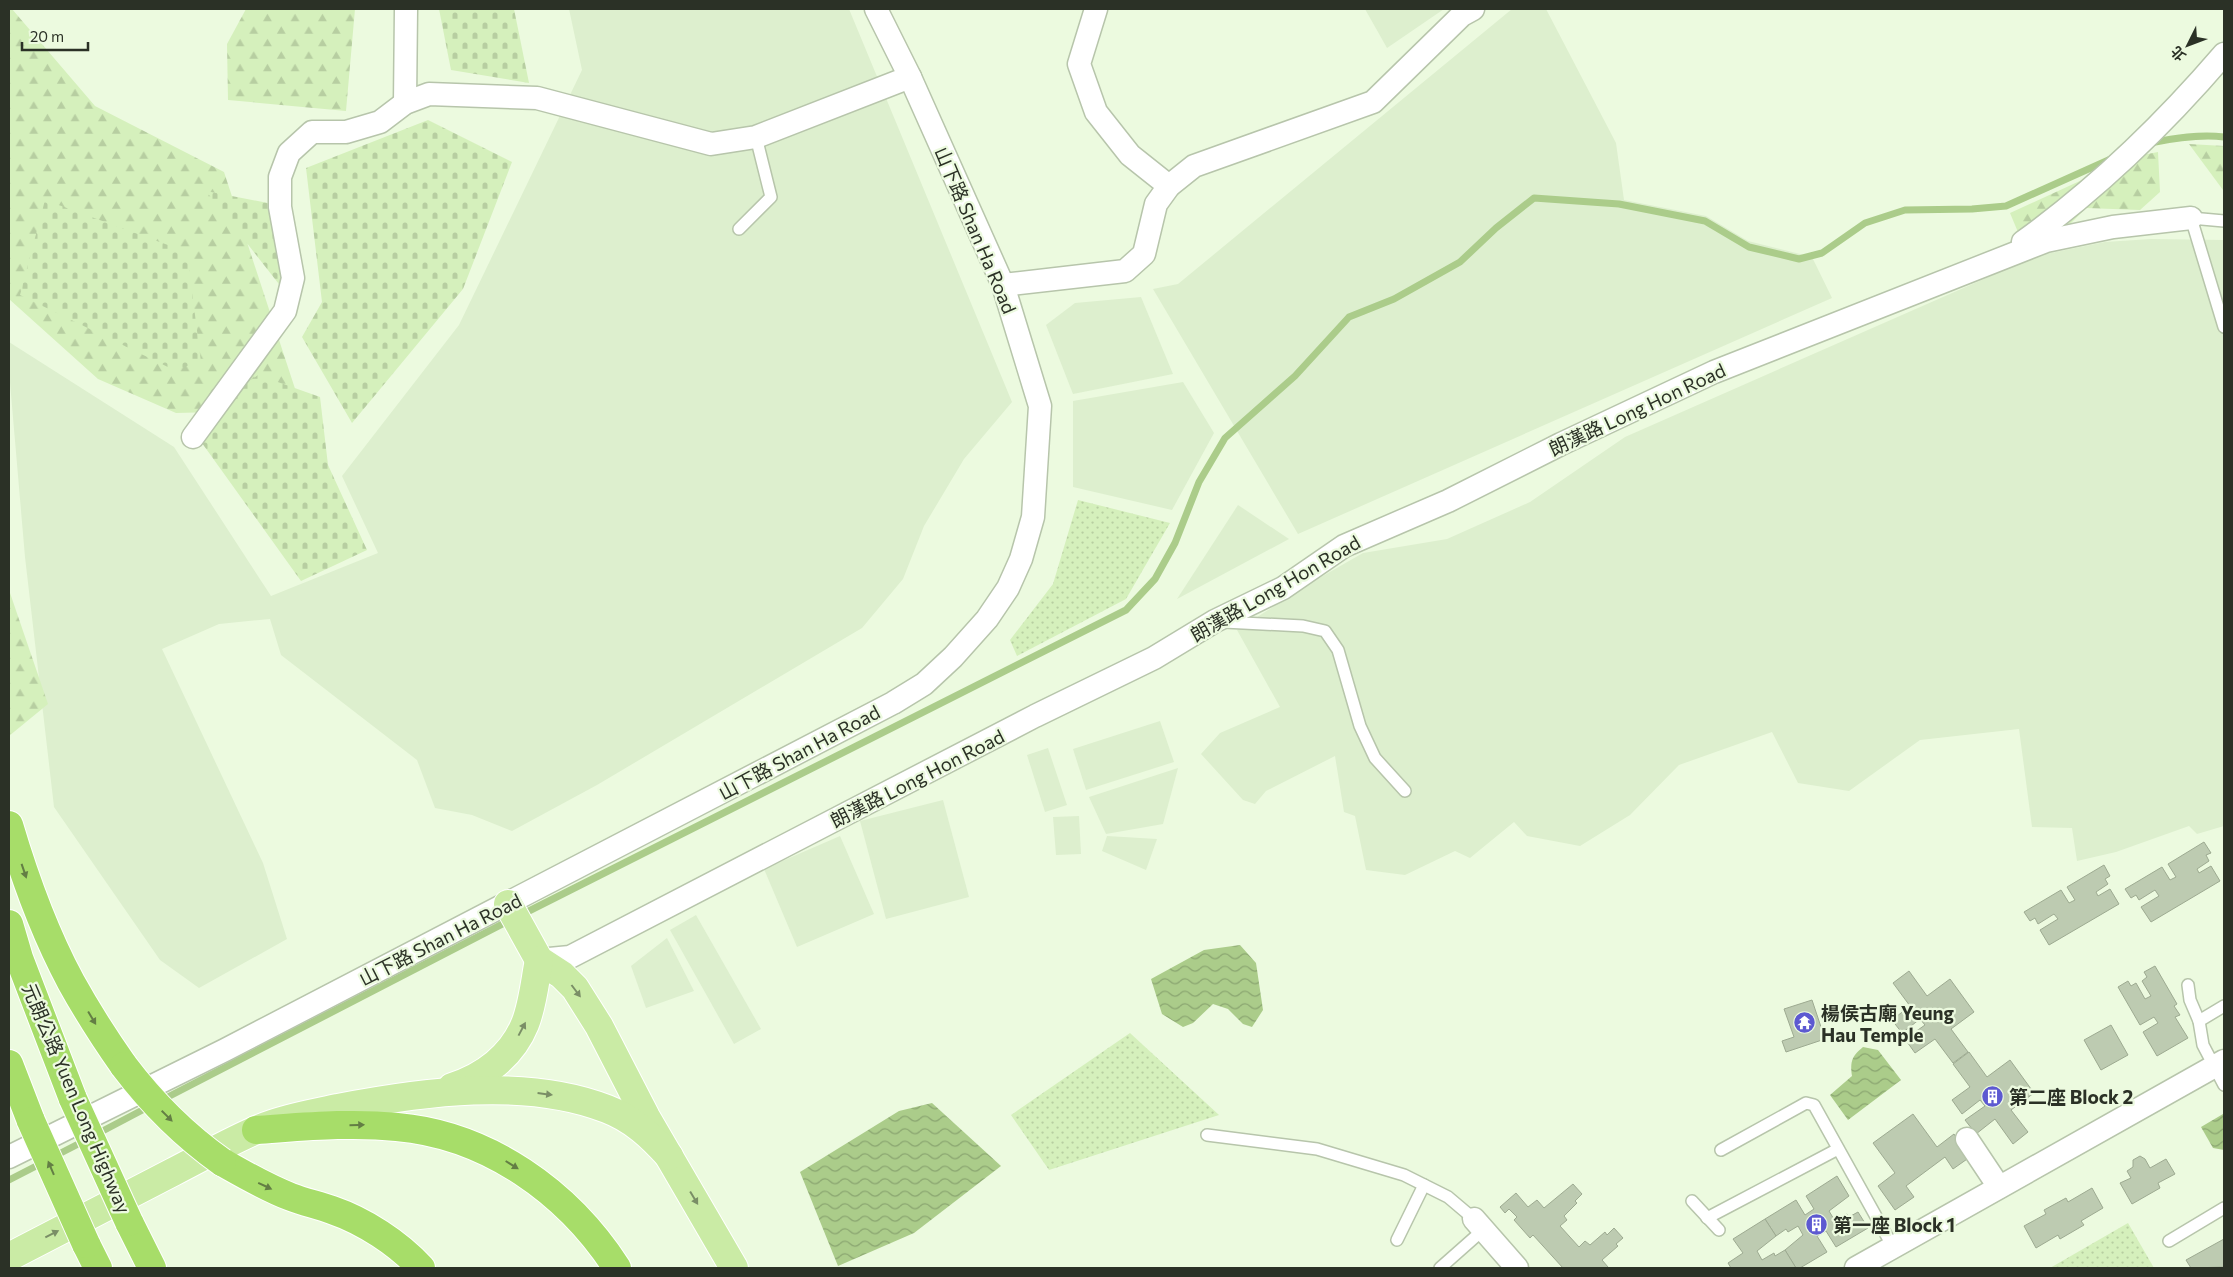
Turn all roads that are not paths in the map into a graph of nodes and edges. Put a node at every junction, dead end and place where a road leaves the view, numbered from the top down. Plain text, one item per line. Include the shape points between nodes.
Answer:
1 (406, 9) edge
2 (876, 9) edge
3 (1096, 9) edge
4 (1473, 9) edge
5 (2224, 54) edge
6 (910, 77) junction
7 (405, 103) junction
8 (756, 138) junction
9 (1169, 186) junction
10 (2190, 218) junction
11 (2224, 221) edge
12 (739, 229) dead end
13 (1999, 259) junction
14 (1004, 285) junction
15 (2224, 327) edge
16 (193, 437) dead end
17 (1215, 621) junction
18 (1405, 791) dead end
19 (9, 825) edge
20 (511, 908) junction
21 (9, 924) edge
22 (535, 952) junction
23 (2188, 986) dead end
24 (2224, 1006) edge
25 (2199, 1021) junction
26 (9, 1064) edge
27 (2221, 1071) edge
28 (428, 1094) junction
29 (256, 1130) junction
30 (1207, 1135) dead end
31 (1967, 1139) dead end
32 (1838, 1149) junction
33 (1721, 1150) dead end
34 (669, 1156) junction
35 (9, 1158) edge
36 (1424, 1185) junction
37 (1999, 1188) junction
38 (1692, 1202) dead end
39 (2224, 1208) edge
40 (1707, 1218) junction
41 (1479, 1225) junction
42 (1719, 1230) dead end
43 (1397, 1240) dead end
44 (2169, 1241) dead end
45 (1893, 1247) junction
46 (9, 1256) edge
47 (98, 1268) edge
48 (152, 1268) edge
49 (421, 1268) edge
50 (617, 1268) edge
51 (734, 1268) edge
52 (1440, 1268) edge
53 (1517, 1268) edge
54 (1856, 1268) edge

1 - 7 street
2 - 6 street, 山下路 Shan Ha Road
3 - 9 street via 1079,64 1096,112 1130,155
4 - 9 street via 1462,15 1373,102 1194,166
5 - 13 street, 朗漢路 Long Hon Road via 2153,132 2085,195
6 - 8 street
6 - 14 street, 山下路 Shan Ha Road
7 - 8 street via 430,94 537,98 711,144
7 - 16 street via 380,122 346,132 312,132 289,153 280,177 280,208 293,278 285,311
8 - 12 lane via 771,197
9 - 14 street via 1156,204 1144,254 1125,271
10 - 11 lane
10 - 13 street, 朗漢路 Long Hon Road via 2113,227 2046,241
10 - 15 lane
13 - 17 street, 朗漢路 Long Hon Road via 1714,372 1448,501 1344,546 1283,588
14 - 20 street, 山下路 Shan Ha Road via 1040,406 1033,517 1008,588 987,620 924,684 893,703
17 - 18 lane via 1303,626 1325,631 1338,650 1360,726 1375,758
17 - 22 street, 朗漢路 Long Hon Road via 1154,658 1035,716 570,957
19 -> 49 highway, bridge via 35,903 70,980 124,1066 169,1118 222,1162 290,1197 360,1222 392,1242
20 - 22 main road
20 - 35 street, 山下路 Shan Ha Road
21 - 48 highway, 元朗公路 Yuen Long Highway, bridge via 73,1099
28 -> 22 main road via 465,1083 492,1068 514,1044 525,1023
22 -> 34 main road via 575,988
23 - 25 lane
24 - 25 lane
25 - 27 lane via 2203,1045
47 -> 26 highway, bridge via 31,1121
27 - 37 street
28 - 29 main road via 311,1114
28 -> 34 main road via 520,1092 567,1097 608,1110 637,1125
46 -> 29 main road
29 -> 50 highway via 369,1125 425,1131 462,1142 505,1161 550,1192 588,1230
30 - 36 lane via 1317,1149 1404,1175
31 - 37 street
32 - 33 lane via 1814,1106 1806,1103
32 - 40 lane
32 - 45 lane
34 -> 51 main road
36 - 41 lane via 1448,1197
36 - 43 lane
37 - 45 street
38 - 40 lane
39 - 44 lane
40 - 42 lane
41 - 52 lane
41 - 53 street
45 - 54 street

